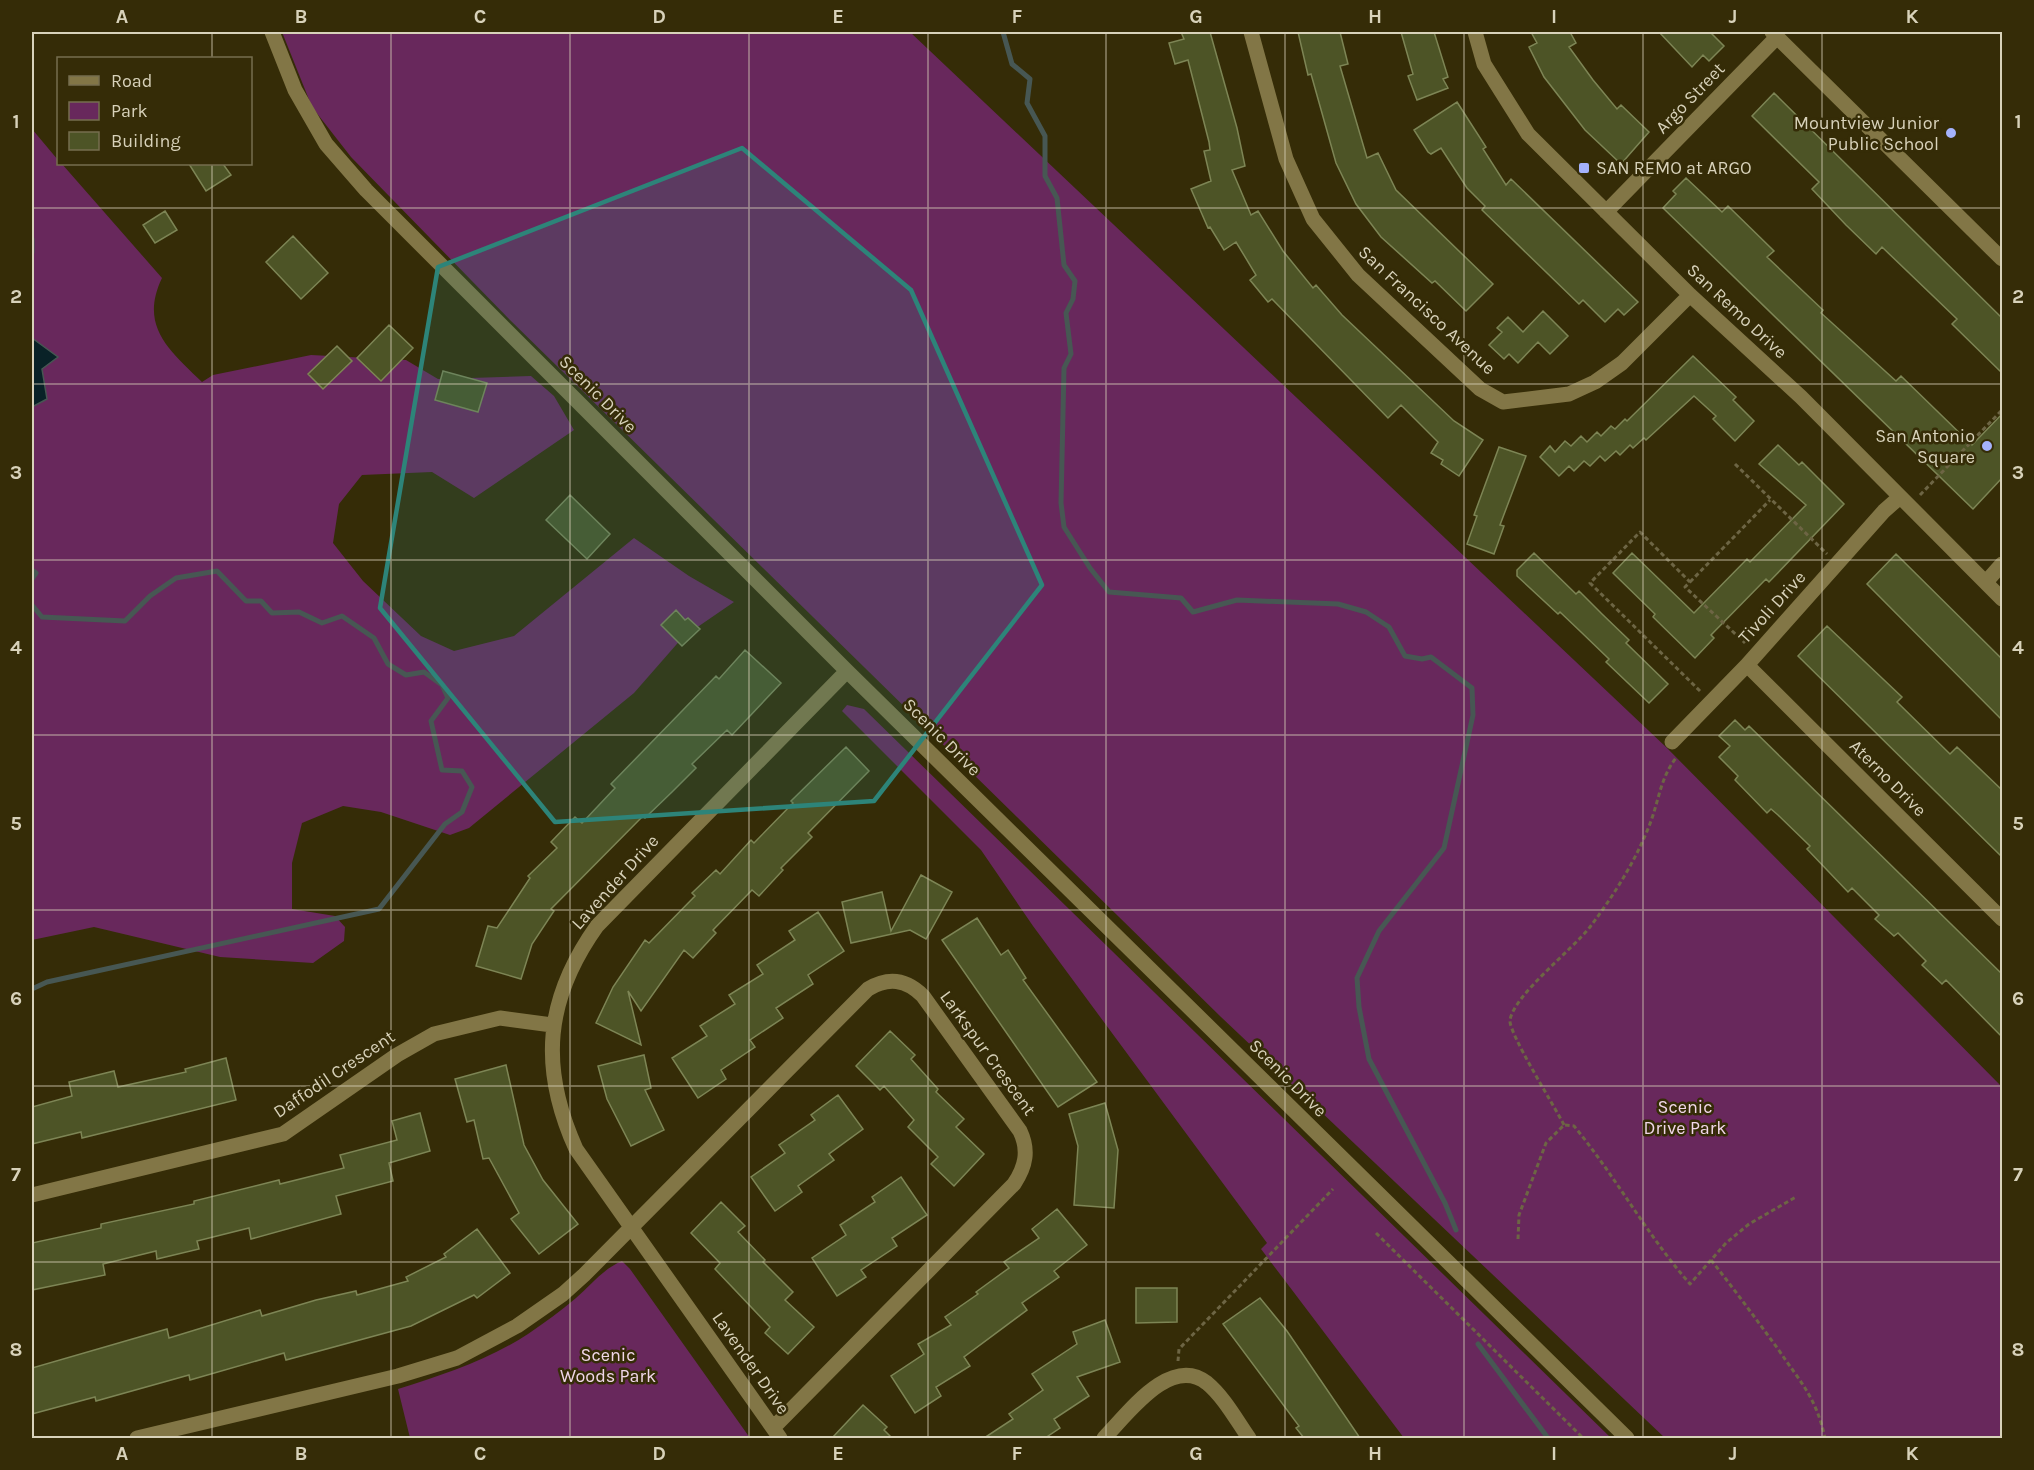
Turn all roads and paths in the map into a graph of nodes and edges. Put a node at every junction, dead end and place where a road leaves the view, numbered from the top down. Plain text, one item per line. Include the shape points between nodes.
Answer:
1 (272, 32) edge
2 (1251, 32) edge
3 (1475, 32) edge
4 (1774, 34) edge
5 (1606, 212) junction
6 (2002, 259) edge
7 (1690, 295) junction
8 (2002, 410) edge
9 (1735, 464) dead end
10 (1900, 497) junction
11 (1918, 497) dead end
12 (1770, 501) junction
13 (1830, 558) dead end
14 (2002, 564) edge
15 (1690, 582) junction
16 (1986, 582) junction
17 (2002, 598) edge
18 (1746, 644) dead end
19 (1747, 664) junction
20 (847, 671) junction
21 (1700, 691) dead end
22 (1672, 742) joint
23 (2002, 919) edge
24 (552, 1025) junction
25 (1564, 1125) junction
26 (1334, 1189) dead end
27 (32, 1195) edge
28 (1796, 1197) dead end
29 (631, 1229) junction
30 (1376, 1233) dead end
31 (1518, 1239) dead end
32 (1711, 1260) junction
33 (1178, 1361) dead end
34 (776, 1433) edge
35 (137, 1438) edge
36 (1104, 1438) edge
37 (1249, 1438) edge
38 (1583, 1438) edge
39 (1627, 1438) edge
40 (1825, 1438) edge

1 - 20 street, Scenic Drive via 295,90 326,144 366,190
2 - 7 street, San Francisco Avenue via 1286,159 1313,219 1358,275 1480,389 1503,402 1569,394 1622,363
3 - 5 street, San Remo Drive via 1484,64 1528,134
4 - 5 street, Argo Street
4 - 6 street
5 - 7 street, San Remo Drive
7 - 10 street, San Remo Drive via 1801,397
8 - 11 path
9 - 12 path
10 - 16 street, San Remo Drive
10 - 19 street, Tivoli Drive
12 - 13 path
12 - 15 path
14 - 16 street
15 - 18 path via 1685,587
15 - 21 path via 1640,532 1590,583
16 - 17 street, San Remo Drive
19 - 22 street, Tivoli Drive
19 - 23 street, Aterno Drive
20 - 24 street, Lavender Drive via 597,926 573,961
20 - 39 street, Scenic Drive
22 - 25 path via 1678,756 1663,780 1652,820 1618,885 1589,928 1532,988 1510,1021 1520,1049 1549,1093
24 - 27 street, Daffodil Crescent via 500,1018 434,1034 397,1054 283,1134
24 - 29 street, Lavender Drive via 555,1088 567,1128 582,1158
25 - 31 path via 1546,1143 1519,1215
25 - 32 path via 1574,1126 1590,1146 1631,1209 1690,1284
26 - 33 path via 1179,1349
28 - 32 path via 1749,1224
29 - 34 street, Lavender Drive
29 - 34 street, Larkspur Crescent via 879,982 892,980 916,989 972,1063 1024,1141 1025,1161 1019,1177
29 - 35 street via 544,1308 484,1346 457,1358 398,1377
30 - 38 path
32 - 40 path via 1810,1392
36 - 37 street via 1159,1383 1181,1375 1195,1376 1207,1383

